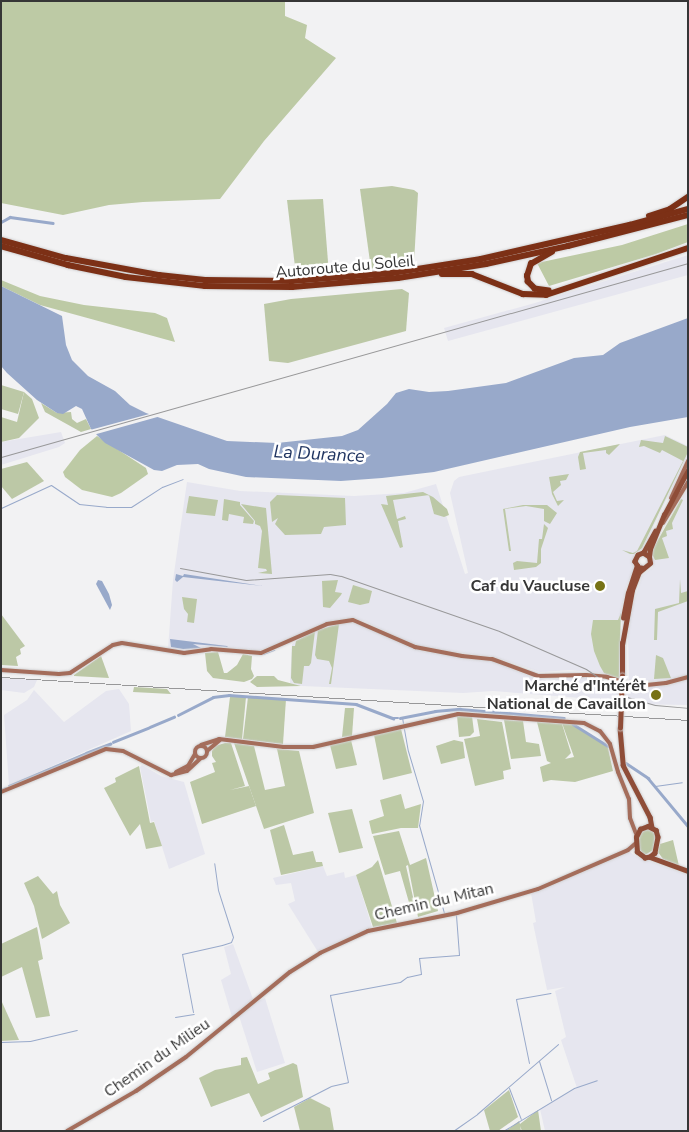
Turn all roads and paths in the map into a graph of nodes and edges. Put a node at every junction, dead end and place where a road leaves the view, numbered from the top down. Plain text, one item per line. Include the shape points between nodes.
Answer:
1 (688, 197) edge
2 (688, 209) edge
3 (688, 215) edge
4 (1, 240) edge
5 (558, 242) junction
6 (1, 246) edge
7 (568, 246) junction
8 (688, 246) edge
9 (398, 278) junction
10 (688, 461) edge
11 (688, 470) edge
12 (688, 482) edge
13 (664, 515) junction
14 (659, 526) junction
15 (643, 553) junction
16 (649, 557) junction
17 (637, 565) junction
18 (643, 568) junction
19 (622, 645) junction
20 (1, 670) edge
21 (688, 677) edge
22 (222, 740) junction
23 (201, 745) junction
24 (208, 751) junction
25 (195, 754) junction
26 (200, 758) junction
27 (165, 773) junction
28 (1, 792) edge
29 (643, 805) junction
30 (632, 824) junction
31 (644, 826) junction
32 (652, 827) junction
33 (636, 834) junction
34 (636, 843) junction
35 (628, 850) junction
36 (636, 852) junction
37 (655, 852) junction
38 (650, 857) junction
39 (665, 864) junction
40 (688, 871) edge
41 (256, 999) joint
42 (67, 1131) edge

1 - 5 highway via 670,209
2 - 5 highway, Autoroute du Soleil
3 - 7 highway, Autoroute du Soleil
4 - 5 highway, Autoroute du Soleil via 111,268 249,281 392,273 481,259
6 - 9 highway, Autoroute du Soleil via 111,275 205,286 292,287
7 - 8 highway via 537,258 531,264 527,276 531,286 539,291 555,290
7 - 9 highway, Autoroute du Soleil via 486,264
8 - 9 highway via 546,295 523,294 472,274
10 - 13 street
11 - 13 main road
12 - 14 street
13 - 14 main road
13 - 15 main road
14 - 16 main road
15 - 16 main road
15 - 17 main road via 636,559
16 - 18 main road via 649,565
17 - 18 main road
17 - 19 main road via 624,612
18 - 19 main road via 632,590
19 - 29 main road, bridge via 620,728 623,765
20 - 21 street via 70,673 113,645 122,643 167,652 211,649 261,653 327,624 353,620 415,647 492,659 538,676 586,674 637,686
22 - 23 street
22 - 24 street
22 - 30 street via 284,747 313,746 458,714 584,723 600,731 610,744 629,800
23 - 24 street
23 - 25 street
24 - 26 street
25 - 26 street
25 - 27 street via 188,766 178,772
26 - 27 street via 184,772
27 - 28 street via 123,751 106,749
29 - 31 main road via 648,817
29 - 32 main road
30 - 31 street
30 - 33 street
31 - 32 main road
31 - 33 main road
32 - 37 main road via 658,837
33 - 34 main road
34 - 35 street, Chemin du Mitan
34 - 36 main road
35 - 36 street
35 - 41 street, Chemin du Mitan via 538,889 457,913 354,936 304,962
36 - 38 main road
37 - 38 main road
37 - 39 main road
38 - 39 main road
39 - 40 main road
41 - 42 street, Chemin du Milieu via 186,1057

